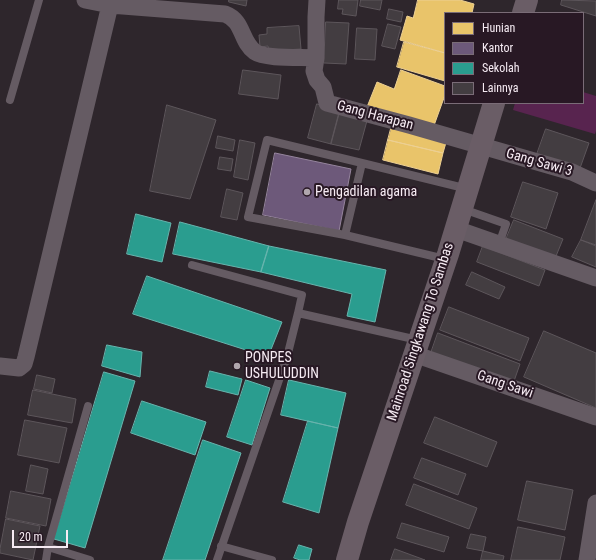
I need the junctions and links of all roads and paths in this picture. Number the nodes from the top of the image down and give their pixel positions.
1 (39, 0) edge
2 (85, 0) edge
3 (317, 0) edge
4 (527, 0) edge
5 (110, 5) junction
6 (523, 12) edge
7 (316, 58) junction
8 (10, 100) dead end
9 (494, 104) edge
10 (480, 146) junction
11 (362, 163) junction
12 (596, 183) edge
13 (462, 209) junction
14 (345, 235) junction
15 (446, 259) junction
16 (192, 265) dead end
17 (596, 278) edge
18 (298, 313) junction
19 (417, 347) junction
20 (0, 366) edge
21 (88, 406) dead end
22 (596, 417) edge
23 (595, 512) edge
24 (221, 546) junction
25 (48, 547) junction
26 (46, 560) edge
27 (90, 560) edge
28 (217, 560) edge
29 (272, 560) edge
30 (347, 560) edge
31 (587, 560) edge

1 - 8 lane
2 - 5 street
3 - 7 street, Gang Harapan
4 - 6 street
5 - 7 street
5 - 20 street
7 - 10 street, Gang Harapan
9 - 10 street, Mainroad Singkawang To Sambas
10 - 12 street, Gang Sawi 3
10 - 13 street, Mainroad Singkawang To Sambas
11 - 13 lane
11 - 14 lane
11 - 14 lane
13 - 15 street, Mainroad Singkawang To Sambas
13 - 17 street
14 - 15 lane
15 - 19 street, Mainroad Singkawang To Sambas
16 - 18 lane
18 - 19 lane
18 - 24 lane
19 - 22 street, Gang Sawi
19 - 30 street, Mainroad Singkawang To Sambas
21 - 25 lane
23 - 31 street
24 - 28 lane
24 - 29 lane
25 - 26 lane
25 - 27 lane

